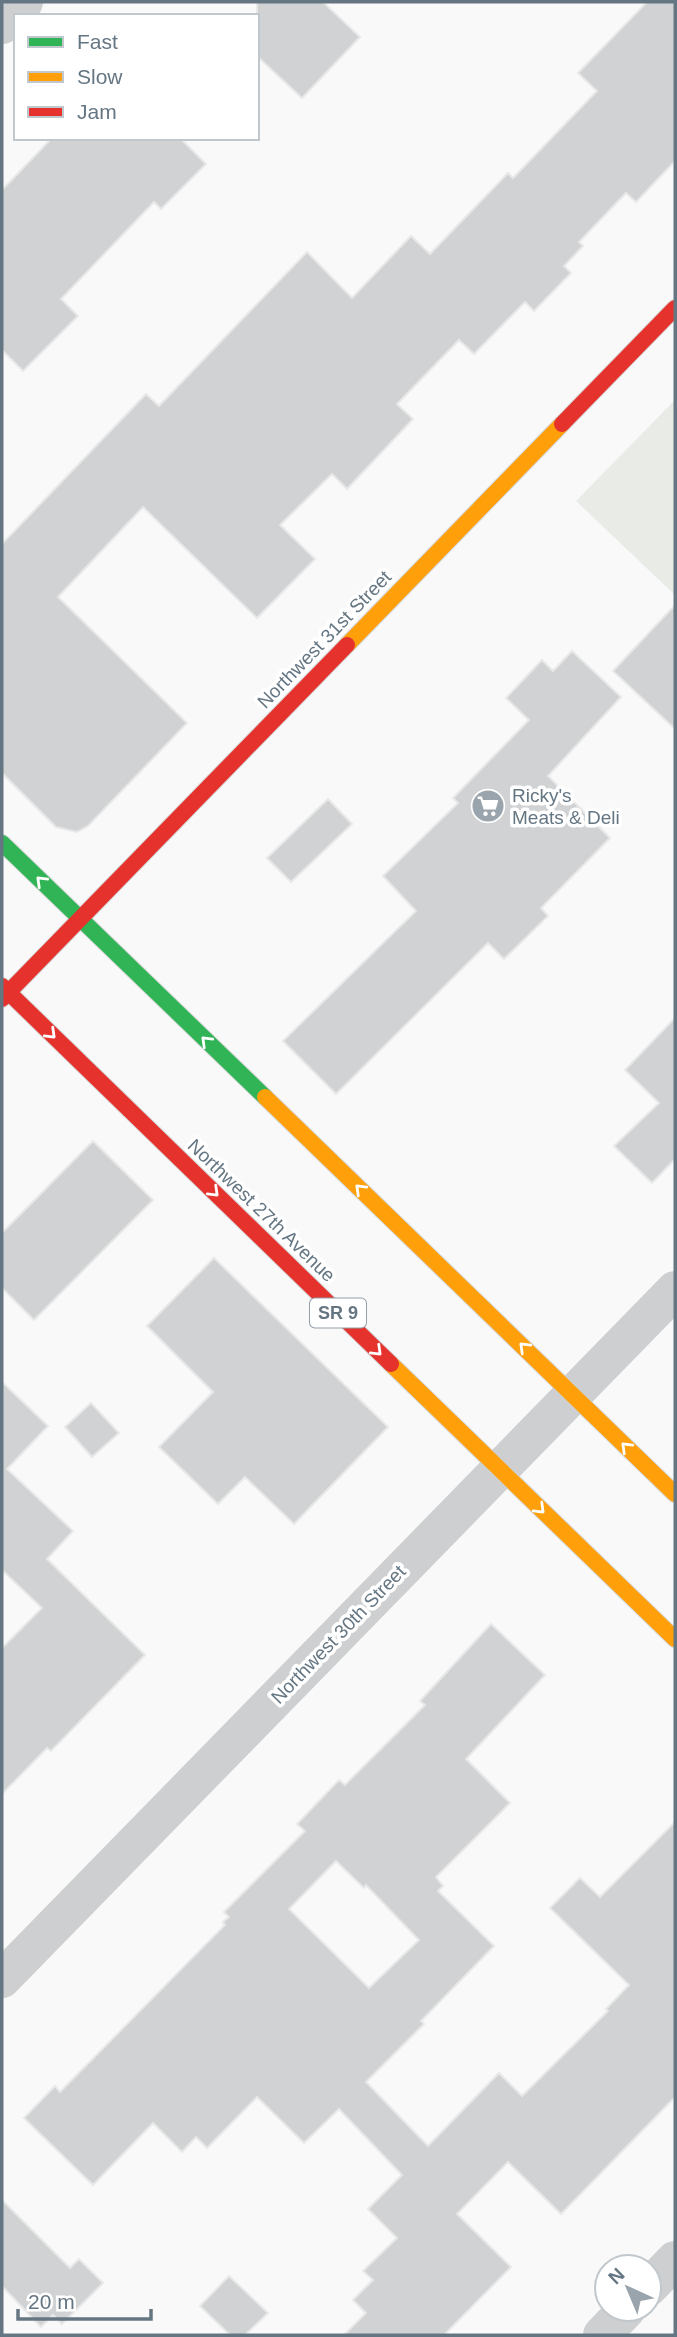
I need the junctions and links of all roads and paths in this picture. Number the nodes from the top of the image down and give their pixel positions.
1 (24, 2) edge
2 (2, 25) edge
3 (675, 308) edge
4 (2, 843) edge
5 (80, 919) junction
6 (4, 993) edge
7 (675, 1290) edge
8 (573, 1395) junction
9 (499, 1469) junction
10 (675, 1494) edge
11 (675, 1639) edge
12 (2, 1979) edge

1 - 2 street
3 - 5 main road, Northwest 31st Street
5 -> 4 main road
5 - 6 main road, Northwest 31st Street
8 -> 5 main road
6 -> 9 main road, Northwest 27th Avenue / SR 9
7 - 8 street, Northwest 30th Street
8 - 9 street, Northwest 30th Street
10 -> 8 main road
9 -> 11 main road, Northwest 27th Avenue / SR 9
9 - 12 street, Northwest 30th Street

